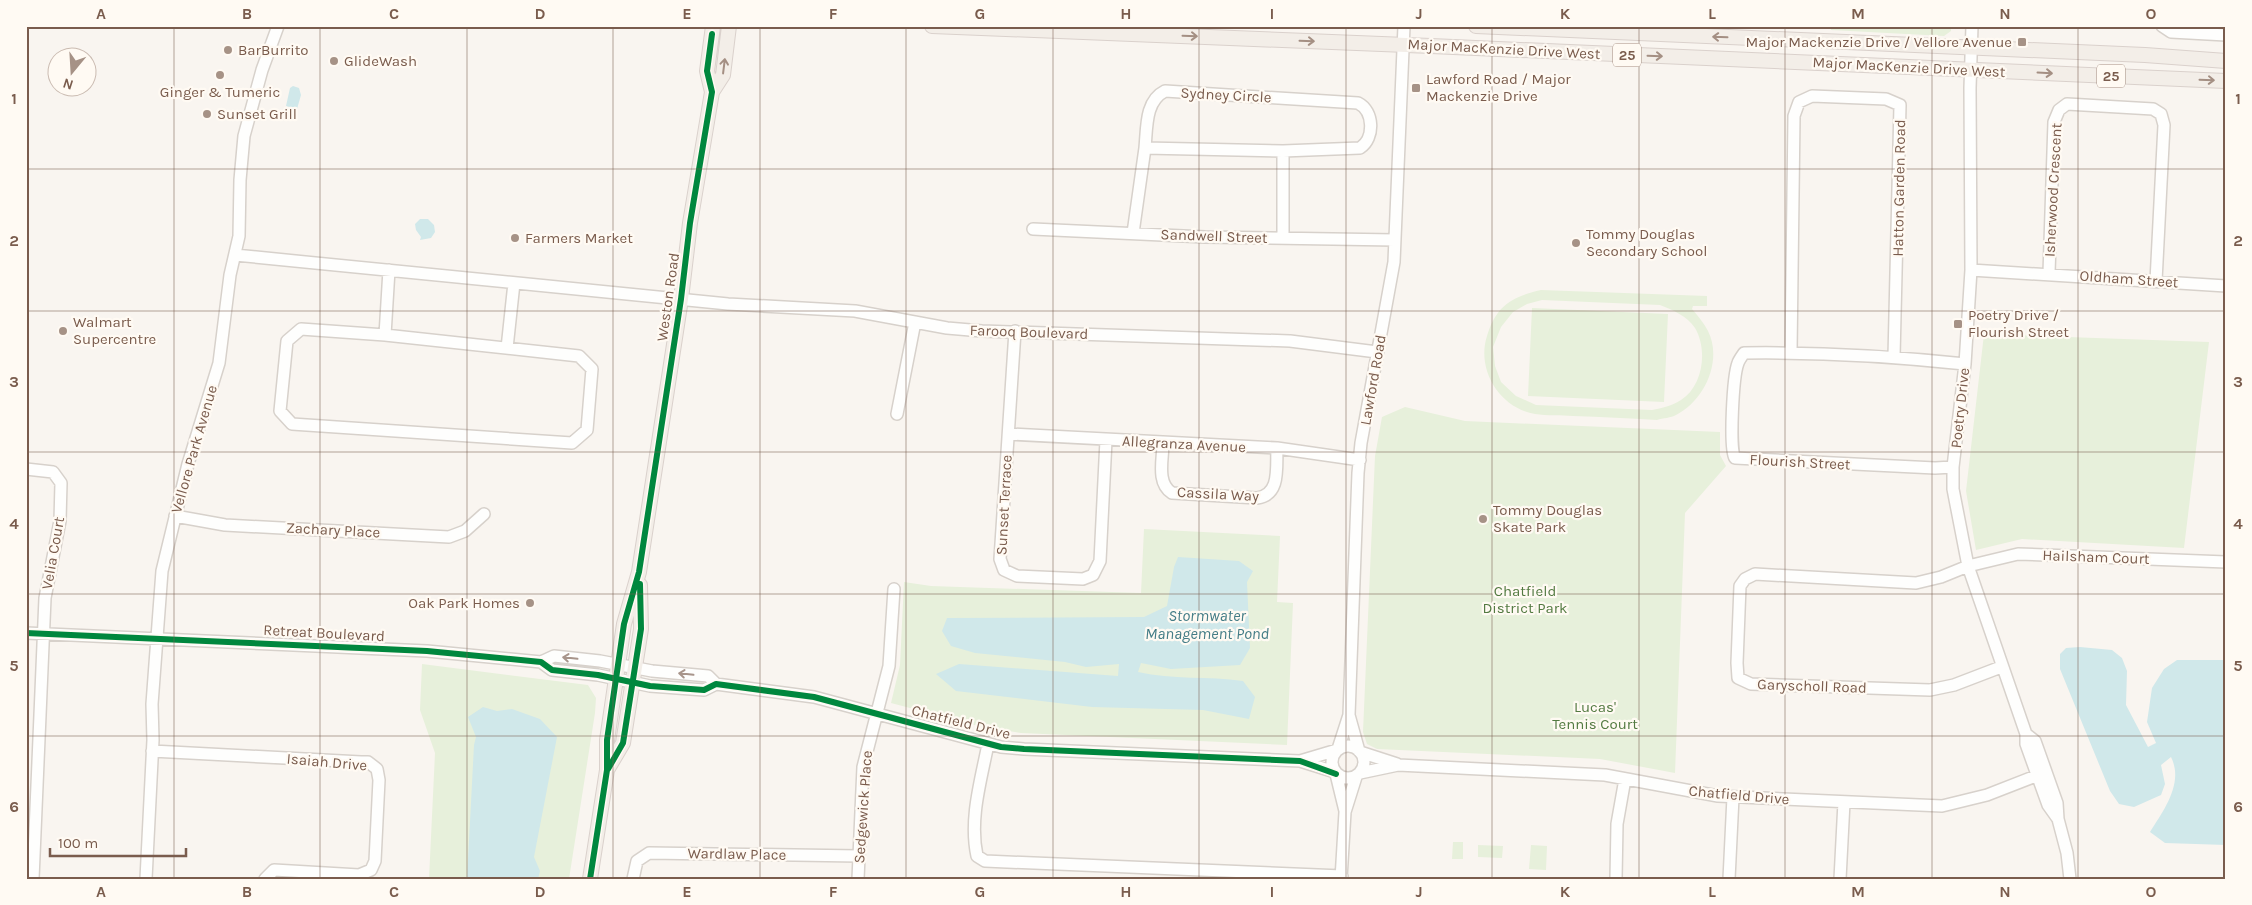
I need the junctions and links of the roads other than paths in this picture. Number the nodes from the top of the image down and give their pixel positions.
1 (278, 26) edge
2 (713, 26) edge
3 (729, 26) edge
4 (932, 26) edge
5 (1404, 26) edge
6 (1476, 26) edge
7 (1972, 26) edge
8 (2162, 26) edge
9 (2226, 35) edge
10 (1403, 45) junction
11 (1971, 48) junction
12 (2226, 61) edge
13 (1971, 70) junction
14 (2226, 81) edge
15 (712, 92) junction
16 (1145, 148) junction
17 (1284, 151) junction
18 (1033, 229) dead end
19 (1133, 233) junction
20 (1283, 238) junction
21 (1395, 240) junction
22 (235, 255) junction
23 (389, 270) junction
24 (1971, 270) junction
25 (2048, 273) junction
26 (2156, 281) junction
27 (514, 282) junction
28 (2226, 286) edge
29 (681, 299) junction
30 (915, 322) junction
31 (1015, 332) junction
32 (384, 335) junction
33 (507, 348) junction
34 (1377, 352) junction
35 (1791, 352) junction
36 (1894, 356) junction
37 (1965, 364) junction
38 (897, 414) dead end
39 (1009, 434) junction
40 (1106, 440) junction
41 (1163, 443) junction
42 (1277, 448) junction
43 (1360, 460) junction
44 (1953, 467) junction
45 (26, 469) edge
46 (484, 514) dead end
47 (175, 516) junction
48 (2226, 562) edge
49 (1968, 566) junction
50 (640, 572) junction
51 (894, 589) dead end
52 (26, 633) edge
53 (44, 634) junction
54 (157, 638) junction
55 (541, 662) junction
56 (618, 665) junction
57 (2001, 667) junction
58 (635, 668) junction
59 (616, 679) junction
60 (632, 682) junction
61 (716, 684) junction
62 (876, 713) junction
63 (1349, 715) junction
64 (988, 744) junction
65 (1337, 750) junction
66 (152, 751) junction
67 (1360, 751) junction
68 (1300, 761) junction
69 (1398, 765) junction
70 (607, 770) junction
71 (1335, 773) junction
72 (2042, 774) junction
73 (1358, 775) junction
74 (1625, 779) junction
75 (1733, 797) junction
76 (1844, 802) junction
77 (1345, 812) junction
78 (859, 856) junction
79 (1341, 878) edge
80 (33, 879) edge
81 (146, 879) edge
82 (264, 879) edge
83 (590, 879) edge
84 (633, 879) edge
85 (858, 879) edge
86 (1616, 879) edge
87 (1729, 879) edge
88 (1840, 879) edge
89 (2070, 879) edge

1 - 22 street, Vellore Park Avenue
2 - 15 main road, Weston Road
15 -> 3 main road, Weston Road
4 -> 10 main road, Major MacKenzie Drive West / 25
5 - 10 street, Lawford Road
11 -> 6 main road, Major MacKenzie Drive West / 25
7 - 11 street, Poetry Drive
8 - 9 street
10 -> 13 main road, Major MacKenzie Drive West / 25
10 - 21 street, Lawford Road
11 - 12 main road, Major MacKenzie Drive West / 25
11 - 13 street, Poetry Drive
13 -> 14 main road, Major MacKenzie Drive West / 25
13 - 24 street, Poetry Drive
15 - 29 main road, Weston Road
16 - 17 street, Sydney Circle
16 - 17 street, Sydney Circle
16 - 19 street
17 - 20 street
18 - 19 street, Sandwell Street
19 - 20 street, Sandwell Street
20 - 21 street, Sandwell Street
21 - 34 street, Lawford Road
22 - 23 street, Farooq Boulevard
22 - 47 street, Vellore Park Avenue
23 - 27 street, Farooq Boulevard
23 - 32 street
24 - 25 street, Oldham Street
24 - 37 street, Poetry Drive
25 - 26 street, Oldham Street
25 - 26 street, Isherwood Crescent
26 - 28 street, Oldham Street
27 - 29 street, Farooq Boulevard
27 - 33 street
29 - 30 street, Farooq Boulevard
29 - 50 main road, Weston Road
30 - 31 street, Farooq Boulevard
30 - 38 street
31 - 34 street, Farooq Boulevard
31 - 39 street, Sunset Terrace
32 - 33 street
32 - 33 street
34 - 43 street, Lawford Road
35 - 36 street, Flourish Street
35 - 36 street, Hatton Garden Road
35 - 44 street, Flourish Street
36 - 37 street, Flourish Street
37 - 44 street, Poetry Drive
39 - 40 street, Allegranza Avenue
39 - 40 street, Sunset Terrace
40 - 41 street, Allegranza Avenue
41 - 42 street, Allegranza Avenue
41 - 42 street, Cassila Way
42 - 43 street, Allegranza Avenue
43 - 63 street, Lawford Road
44 - 49 street, Poetry Drive
45 - 53 street, Velia Court
46 - 47 street, Zachary Place
47 - 54 street, Vellore Park Avenue
48 - 49 street, Hailsham Court
49 - 57 street, Poetry Drive
49 - 57 street, Garyscholl Road
50 - 56 main road, Weston Road
50 - 58 main road, Weston Road
51 - 62 street, Sedgewick Place
52 - 53 street, Retreat Boulevard
53 - 54 street, Retreat Boulevard
53 - 80 street, Velia Court
54 - 55 street, Retreat Boulevard
54 - 66 street, Vellore Park Avenue
56 -> 55 street, Retreat Boulevard
55 - 59 street, Retreat Boulevard
56 - 58 street, Retreat Boulevard
56 - 59 main road, Weston Road
57 - 72 street, Poetry Drive
58 - 60 main road, Weston Road
61 -> 58 street, Chatfield Drive
59 - 60 street, Chatfield Drive
59 - 70 main road, Weston Road
60 - 61 street, Chatfield Drive
60 - 70 main road, Weston Road
61 - 62 street, Chatfield Drive
62 - 64 street, Chatfield Drive
62 - 78 street, Sedgewick Place
63 - 65 street, Lawford Road
63 - 67 street, Lawford Road
64 - 68 street, Chatfield Drive
64 - 79 street
65 - 67 street
65 - 68 street, Chatfield Drive
65 - 71 street
66 - 81 street, Vellore Park Avenue
66 - 82 street, Isaiah Drive
67 - 69 street, Chatfield Drive
67 - 73 street
68 - 71 street, Chatfield Drive
69 - 73 street, Chatfield Drive
69 - 74 street, Chatfield Drive
70 - 83 main road, Weston Road
71 - 73 street
71 - 77 street
72 - 76 street, Chatfield Drive
72 - 89 street, Poetry Drive
73 - 77 street
74 - 75 street, Chatfield Drive
74 - 86 street
75 - 76 street, Chatfield Drive
75 - 87 street
76 - 88 street
77 - 79 street
78 - 84 street, Wardlaw Place
78 - 85 street, Sedgewick Place

